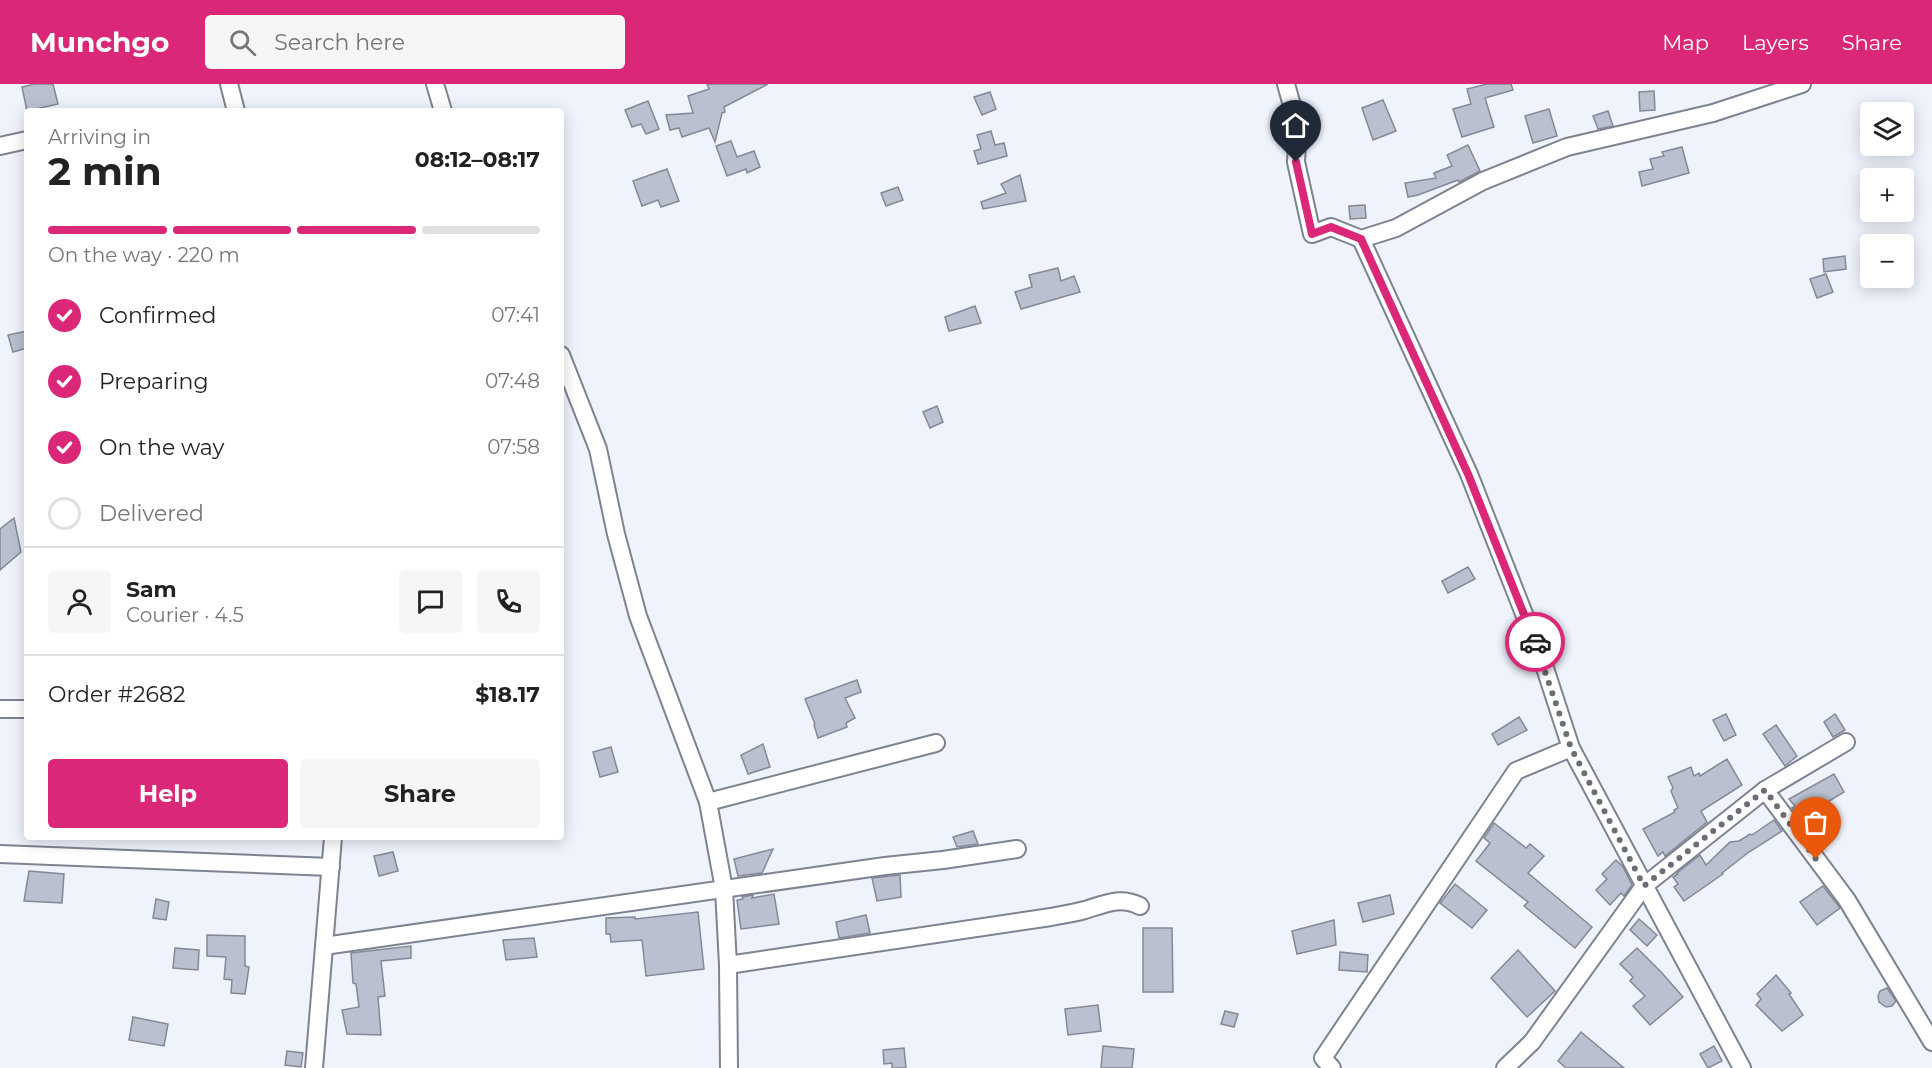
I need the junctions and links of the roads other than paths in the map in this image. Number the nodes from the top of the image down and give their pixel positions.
1 (229, 84) edge
2 (435, 84) edge
3 (1286, 84) edge
4 (1802, 84) edge
5 (235, 108) edge
6 (442, 108) edge
7 (24, 141) edge
8 (0, 146) edge
9 (1361, 239) junction
10 (564, 363) edge
11 (0, 709) edge
12 (24, 709) edge
13 (1846, 742) dead end
14 (936, 743) dead end
15 (1571, 748) junction
16 (1765, 790) junction
17 (708, 802) junction
18 (333, 840) edge
19 (1017, 849) dead end
20 (0, 854) edge
21 (331, 867) junction
22 (1644, 886) junction
23 (724, 889) junction
24 (1140, 906) dead end
25 (324, 946) junction
26 (728, 965) junction
27 (1932, 1042) edge
28 (314, 1068) edge
29 (729, 1068) edge
30 (1332, 1068) edge
31 (1504, 1068) edge
32 (1742, 1068) edge

1 - 5 street
2 - 6 street
3 - 9 street
4 - 9 street
7 - 8 street
9 - 15 street
10 - 17 street
11 - 12 street
13 - 16 street
14 - 17 street
15 - 22 street
15 - 30 street
16 - 22 street
16 - 27 street
17 - 23 street
18 - 21 street
19 - 23 street
20 - 21 street
21 - 25 street
22 - 31 street
22 - 32 street
23 - 25 street
23 - 26 street
24 - 26 street
25 - 28 street
26 - 29 street

